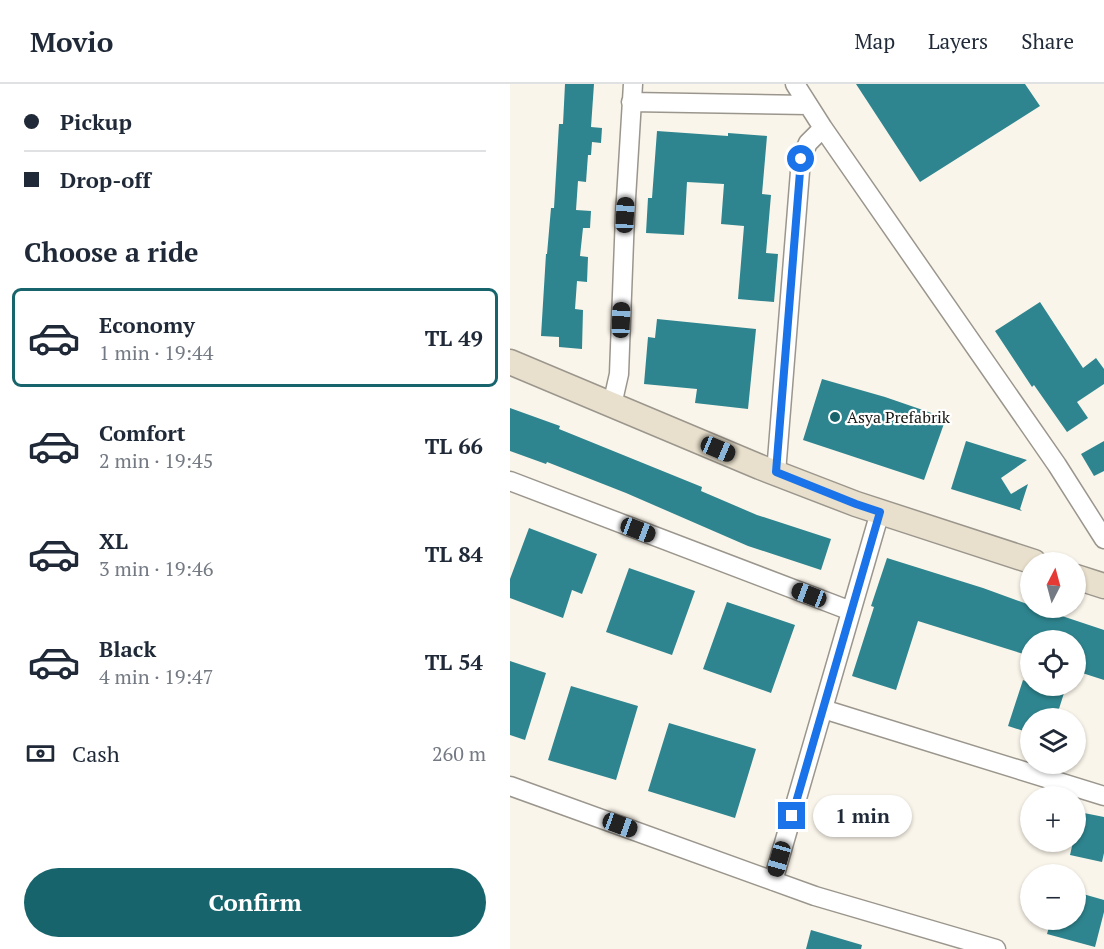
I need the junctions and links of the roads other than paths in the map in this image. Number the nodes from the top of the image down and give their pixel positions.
1 (795, 84) edge
2 (632, 93) edge
3 (808, 105) junction
4 (823, 128) junction
5 (510, 362) edge
6 (612, 405) junction
7 (776, 472) junction
8 (510, 481) edge
9 (880, 512) junction
10 (1104, 539) edge
11 (1020, 557) edge
12 (1086, 580) edge
13 (1104, 586) edge
14 (851, 611) junction
15 (823, 709) junction
16 (510, 786) edge
17 (1104, 796) edge
18 (773, 881) junction
19 (996, 949) edge

1 - 3 street
2 - 3 street
2 - 6 street
3 - 4 street
4 - 7 street
4 - 10 street
5 - 6 street
6 - 7 street
7 - 9 street
8 - 14 street
9 - 11 street
9 - 14 street
12 - 13 street
14 - 15 street
15 - 17 street
15 - 18 street
16 - 18 street
18 - 19 street

